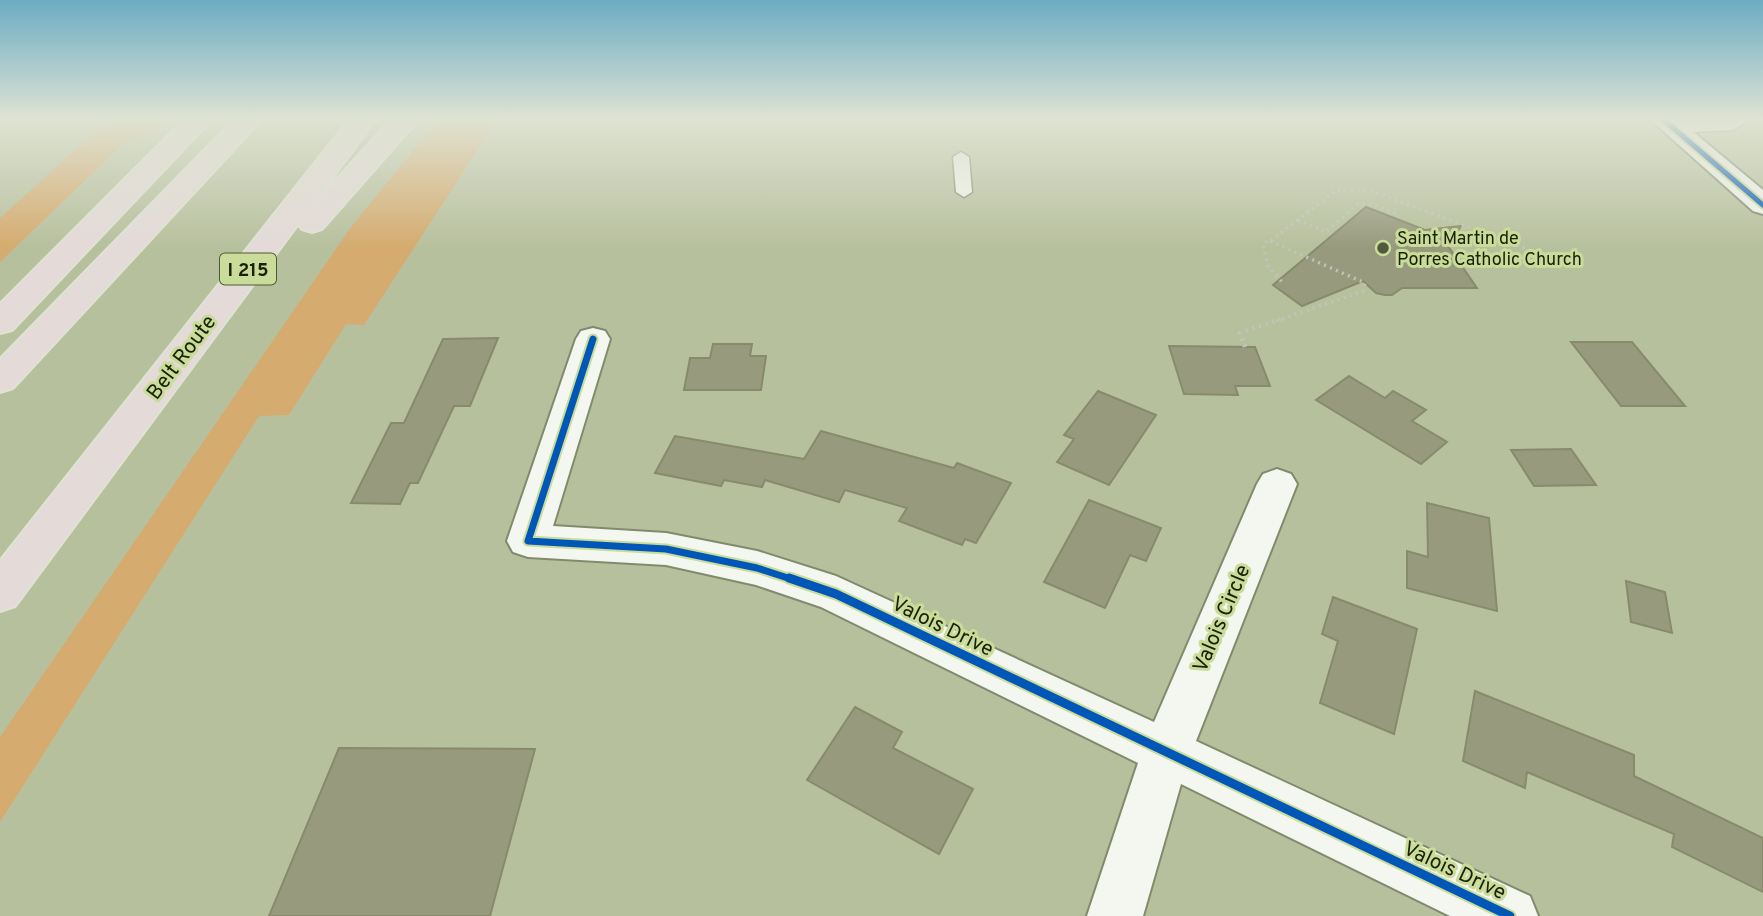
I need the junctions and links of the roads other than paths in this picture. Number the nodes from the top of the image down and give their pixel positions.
1 (156, 163) edge
2 (207, 163) edge
3 (329, 163) edge
4 (366, 163) edge
5 (961, 163) edge
6 (1714, 163) edge
7 (964, 192) dead end
8 (1763, 205) edge
9 (0, 323) edge
10 (593, 339) dead end
11 (0, 380) edge
12 (134, 419) junction
13 (1277, 484) dead end
14 (0, 593) edge
15 (1165, 752) junction
16 (1115, 916) edge
17 (1510, 916) edge

1 - 9 highway
2 - 11 highway
3 - 12 highway, Belt Route / I 215
4 - 12 highway
5 - 7 lane
6 - 8 street
10 - 15 street, Valois Drive
12 - 14 highway, Belt Route / I 215
13 - 15 street, Valois Circle
15 - 16 street, Valois Circle
15 - 17 street, Valois Drive

